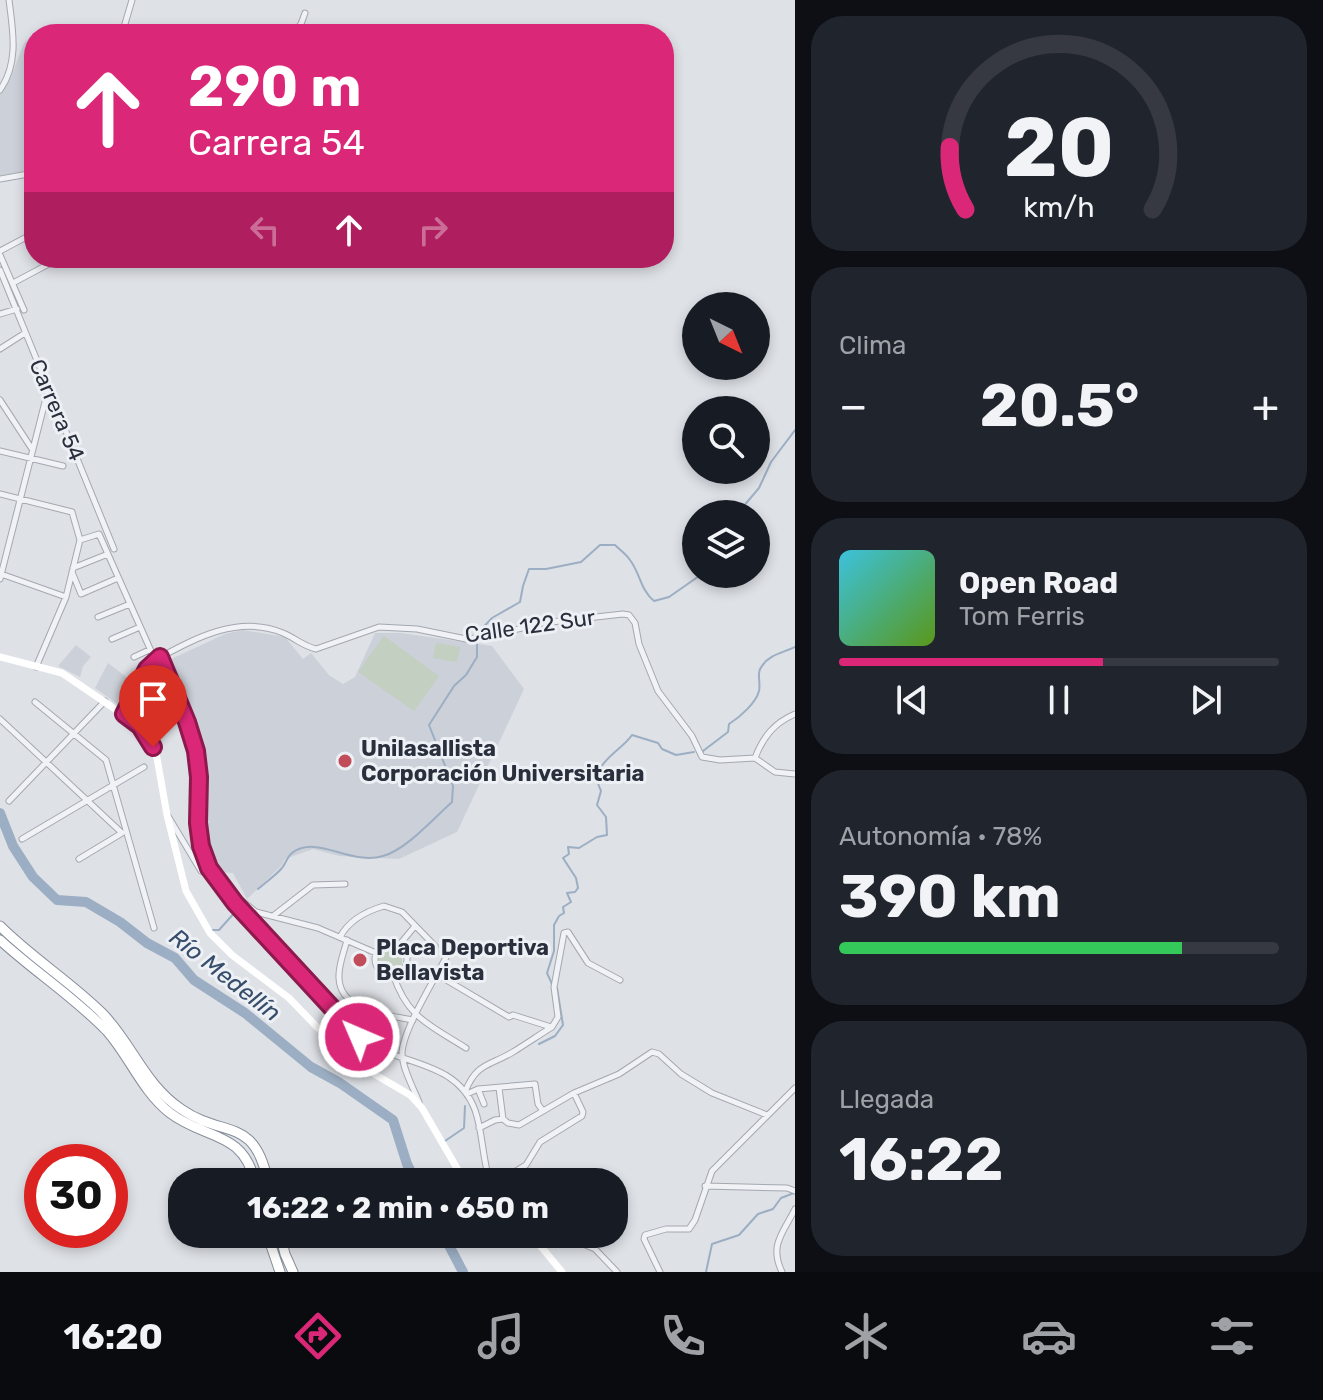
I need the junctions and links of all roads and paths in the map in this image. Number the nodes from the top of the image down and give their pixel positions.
1 (9, 0) edge
2 (132, 0) edge
3 (305, 13) dead end
4 (125, 24) edge
5 (301, 24) edge
6 (0, 90) edge
7 (24, 175) edge
8 (0, 179) edge
9 (24, 239) edge
10 (0, 253) edge
11 (41, 268) edge
12 (0, 270) edge
13 (13, 283) junction
14 (20, 309) junction
15 (0, 314) edge
16 (25, 333) junction
17 (0, 349) edge
18 (49, 389) junction
19 (0, 400) edge
20 (33, 450) junction
21 (0, 451) edge
22 (31, 458) junction
23 (63, 466) dead end
24 (0, 494) edge
25 (21, 499) junction
26 (80, 540) junction
27 (104, 545) junction
28 (108, 554) junction
29 (73, 570) junction
30 (0, 575) edge
31 (118, 578) junction
32 (66, 597) junction
33 (130, 604) junction
34 (98, 617) dead end
35 (140, 627) junction
36 (112, 639) dead end
37 (149, 650) junction
38 (0, 657) edge
39 (134, 657) dead end
40 (158, 659) junction
41 (36, 667) junction
42 (105, 701) junction
43 (35, 702) dead end
44 (124, 714) junction
45 (795, 714) edge
46 (0, 719) edge
47 (75, 734) junction
48 (755, 758) junction
49 (48, 764) junction
50 (144, 767) dead end
51 (795, 774) edge
52 (113, 783) junction
53 (87, 800) junction
54 (9, 801) dead end
55 (167, 815) junction
56 (124, 832) junction
57 (22, 839) dead end
58 (79, 859) dead end
59 (217, 879) junction
60 (345, 884) dead end
61 (225, 888) junction
62 (273, 916) junction
63 (415, 926) junction
64 (154, 928) dead end
65 (2, 933) edge
66 (340, 937) junction
67 (347, 940) junction
68 (400, 944) junction
69 (435, 946) dead end
70 (452, 946) dead end
71 (376, 953) junction
72 (393, 974) junction
73 (438, 975) junction
74 (620, 980) dead end
75 (414, 1018) junction
76 (552, 1027) junction
77 (466, 1048) dead end
78 (403, 1058) junction
79 (499, 1088) junction
80 (795, 1088) edge
81 (478, 1089) junction
82 (466, 1093) junction
83 (574, 1093) junction
84 (484, 1104) dead end
85 (422, 1108) junction
86 (543, 1111) junction
87 (767, 1115) junction
88 (503, 1119) junction
89 (479, 1128) junction
90 (251, 1168) edge
91 (265, 1168) edge
92 (457, 1168) edge
93 (487, 1168) edge
94 (521, 1168) edge
95 (705, 1186) junction
96 (795, 1191) edge
97 (795, 1209) edge
98 (272, 1248) edge
99 (284, 1248) edge
100 (543, 1248) edge
101 (593, 1248) edge
102 (280, 1272) edge
103 (293, 1272) edge
104 (562, 1272) edge
105 (617, 1272) edge
106 (660, 1272) edge
107 (782, 1272) edge

1 - 6 street
2 - 4 street
3 - 5 street
7 - 8 street
9 - 10 street
10 - 13 street, Carrera 54
11 - 13 street
12 - 14 street, Carrera 54
13 - 14 street, Carrera 54
14 - 15 street
14 - 16 street, Carrera 54
16 - 17 street
16 - 18 street, Carrera 54
18 - 20 street
18 - 27 street, Carrera 54
19 - 20 street
20 - 22 street
21 - 22 street
22 - 23 street
22 - 25 street
24 - 25 street
25 - 26 street
25 - 30 street
26 - 27 street
26 - 29 street
27 - 28 street
28 - 29 street
28 - 31 street
29 - 31 street
29 - 32 street
30 - 32 street
31 - 33 street
32 - 41 street
33 - 34 street
33 - 35 street
35 - 36 street
35 - 37 street
37 - 39 street
37 - 40 street
38 - 41 main road
40 - 44 street
40 - 48 street, Calle 122 Sur
40 - 59 street
41 - 42 main road
42 - 44 main road
42 - 47 street
43 - 47 street
44 - 55 main road
45 - 48 street
46 - 49 street
47 - 49 street
47 - 52 street
48 - 51 street, Calle 122 Sur
49 - 53 street
49 - 54 street
50 - 52 street
52 - 53 street
52 - 56 street
53 - 56 street
53 - 57 street
55 - 59 street
55 - 85 main road
56 - 58 street
56 - 64 street
59 - 61 street
60 - 62 street
61 - 62 street
61 - 78 street
62 - 66 street
63 - 66 street
63 - 68 street
63 - 69 street
65 - 90 highway
65 - 91 highway
66 - 67 street
67 - 71 street
67 - 75 street
68 - 71 street
68 - 72 street
70 - 73 street
71 - 72 street
72 - 75 street
73 - 75 street
73 - 76 street
74 - 76 street
75 - 77 street
75 - 78 street
76 - 82 street
78 - 82 street
78 - 85 street
79 - 81 street
79 - 86 street
79 - 88 street
80 - 87 street
81 - 82 street
81 - 84 street
82 - 89 street
83 - 86 street
83 - 87 street
83 - 94 street
85 - 92 main road
86 - 88 street
87 - 95 street
88 - 89 street
89 - 93 street
95 - 96 street
95 - 106 street
97 - 107 street
98 - 102 highway
99 - 103 highway
100 - 104 main road
101 - 105 street

